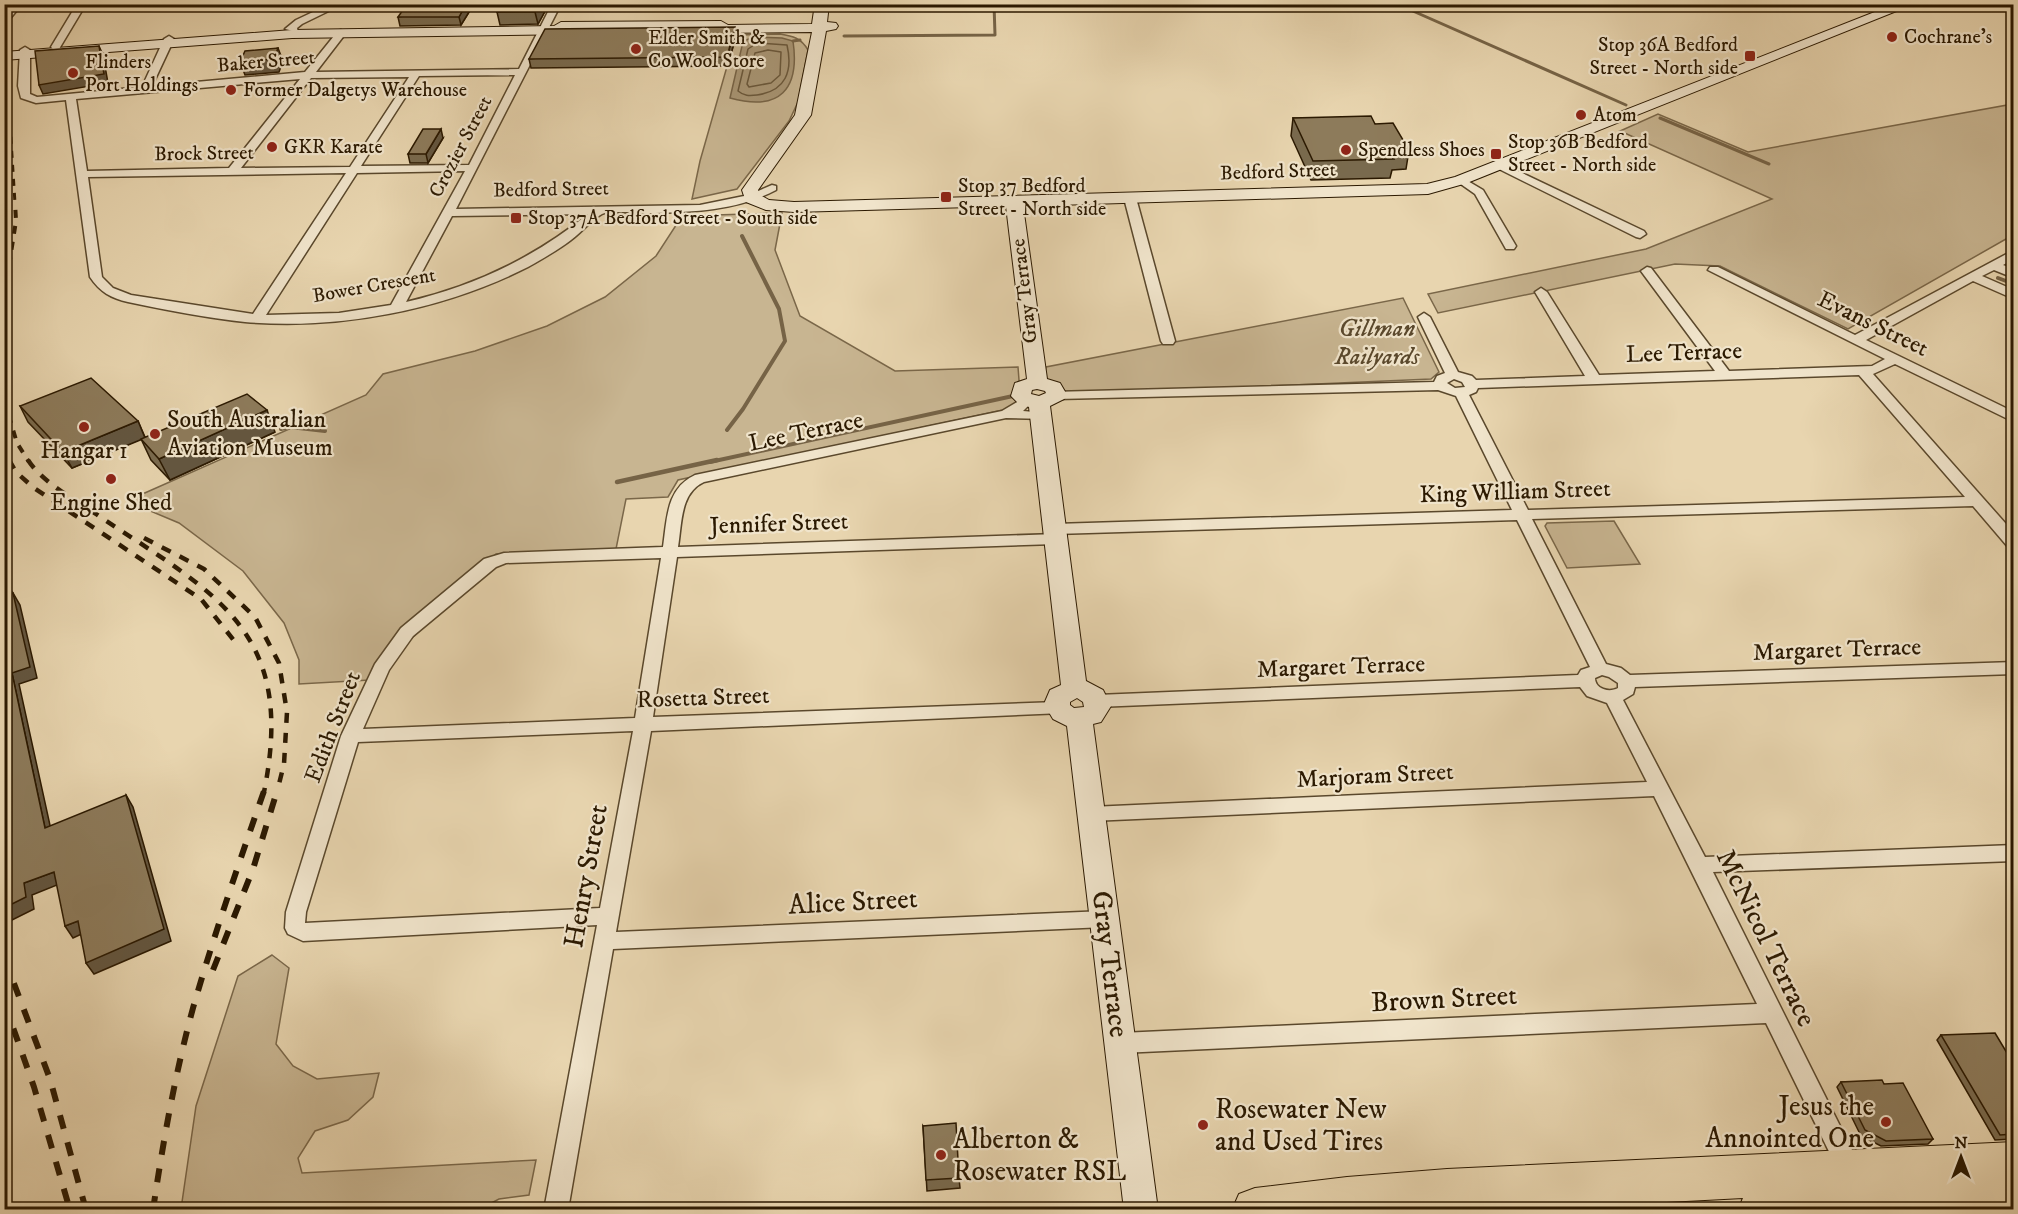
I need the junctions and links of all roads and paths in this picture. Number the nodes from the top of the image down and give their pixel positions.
1 (18, 4) edge
2 (82, 4) edge
3 (339, 4) edge
4 (556, 4) edge
5 (834, 4) edge
6 (1908, 4) edge
7 (1999, 4) edge
8 (2013, 9) edge
9 (823, 19) edge
10 (4, 23) edge
11 (781, 26) junction
12 (544, 29) junction
13 (294, 32) junction
14 (341, 33) junction
15 (168, 41) junction
16 (818, 46) junction
17 (56, 47) junction
18 (24, 52) junction
19 (4, 54) edge
20 (522, 72) junction
21 (416, 74) junction
22 (308, 75) junction
23 (145, 91) junction
24 (71, 98) junction
25 (1499, 165) junction
26 (472, 168) junction
27 (354, 170) junction
28 (233, 171) junction
29 (80, 174) junction
30 (1461, 180) junction
31 (772, 189) junction
32 (751, 196) junction
33 (1130, 198) junction
34 (1014, 200) junction
35 (832, 204) junction
36 (600, 210) junction
37 (448, 213) junction
38 (1640, 234) dead end
39 (1510, 246) dead end
40 (2013, 254) edge
41 (1992, 265) junction
42 (1714, 270) dead end
43 (1647, 271) dead end
44 (2013, 274) edge
45 (1971, 276) junction
46 (1541, 292) dead end
47 (2013, 295) edge
48 (397, 306) junction
49 (1424, 317) dead end
50 (257, 318) junction
51 (1855, 340) junction
52 (1168, 341) dead end
53 (1895, 359) junction
54 (1862, 370) junction
55 (1453, 375) junction
56 (1725, 375) junction
57 (1594, 379) junction
58 (1442, 386) junction
59 (1467, 388) junction
60 (1040, 399) junction
61 (1006, 414) junction
62 (2013, 417) edge
63 (1977, 501) junction
64 (1523, 516) junction
65 (2008, 529) edge
66 (1055, 534) junction
67 (2013, 543) edge
68 (669, 552) junction
69 (504, 558) joint
70 (2013, 668) edge
71 (1600, 669) junction
72 (1586, 681) junction
73 (1626, 681) junction
74 (1612, 697) junction
75 (1078, 709) junction
76 (643, 724) junction
77 (351, 736) junction
78 (1660, 789) junction
79 (1091, 814) junction
80 (2013, 853) edge
81 (1699, 865) junction
82 (608, 916) junction
83 (1105, 919) junction
84 (603, 941) junction
85 (1771, 1013) junction
86 (1120, 1043) junction
87 (1859, 1188) junction
88 (2011, 1192) edge
89 (1773, 1201) edge
90 (556, 1209) edge
91 (1140, 1209) edge
92 (1255, 1209) edge

1 - 10 street
2 - 17 street
3 - 13 street
4 - 12 street, Crozier Street
5 - 9 street
6 - 25 street, Bedford Street
7 - 8 street
9 - 11 street
9 - 16 street
9 - 31 street
11 - 12 street
11 - 16 street
12 - 13 street
12 - 14 street
12 - 20 street, Crozier Street
13 - 14 street
13 - 15 street
14 - 22 street
15 - 17 street
15 - 18 street
15 - 23 street
16 - 32 street
17 - 18 street
18 - 19 street
18 - 24 street, Baker Street
20 - 21 street, Baker Street
20 - 26 street, Crozier Street
21 - 22 street, Baker Street
21 - 27 street
22 - 23 street, Baker Street
22 - 28 street
23 - 24 street, Baker Street
24 - 29 street
25 - 30 street, Bedford Street
25 - 38 street
26 - 27 street, Brock Street
26 - 37 street, Crozier Street
27 - 28 street, Brock Street
27 - 50 street
28 - 29 street, Brock Street
29 - 50 street, Bower Crescent
30 - 33 street, Bedford Street
30 - 39 street
31 - 32 street, Bedford Street
31 - 35 street
32 - 35 street
32 - 36 street, Bedford Street
33 - 34 street, Bedford Street
33 - 52 street
34 - 35 street, Bedford Street
34 - 60 street, Gray Terrace
36 - 37 street, Bedford Street
36 - 48 street, Bower Crescent
37 - 48 street, Crozier Street
40 - 41 street
41 - 44 street
41 - 45 street
42 - 51 street, Evans Street
43 - 56 street
45 - 47 street
45 - 51 street
46 - 57 street
48 - 50 street, Bower Crescent
49 - 55 street
51 - 53 street, Evans Street
53 - 54 street, Lee Terrace
53 - 62 street, Evans Street
54 - 56 street, Lee Terrace
54 - 63 street
55 - 58 street
55 - 59 street
56 - 57 street, Lee Terrace
57 - 59 street, Lee Terrace
58 - 59 street
58 - 60 street, Lee Terrace
59 - 64 street
60 - 61 street, Lee Terrace
60 - 61 street, Lee Terrace
60 - 66 street, Gray Terrace
61 - 68 street, Lee Terrace
63 - 64 street, King William Street
63 - 65 street
64 - 66 street, King William Street
64 - 71 street
65 - 67 street
66 - 68 street, Jennifer Street
66 - 75 street, Gray Terrace
68 - 69 street, Jennifer Street
68 - 76 street, Henry Street
69 - 77 street, Edith Street
70 - 73 street, Margaret Terrace
71 - 72 street
71 - 73 street
72 - 74 street
72 - 75 street, Margaret Terrace
73 - 74 street
74 - 78 street, McNicol Terrace
75 - 76 street, Rosetta Street
75 - 79 street, Gray Terrace
76 - 77 street, Rosetta Street
76 - 82 street, Henry Street
77 - 82 street, Edith Street
78 - 79 street, Marjoram Street
78 - 81 street, McNicol Terrace
79 - 83 street, Gray Terrace
80 - 81 street
81 - 85 street, McNicol Terrace
82 - 84 street, Henry Street
83 - 84 street, Alice Street
83 - 86 street, Gray Terrace
84 - 90 street, Henry Street
85 - 86 street, Brown Street
85 - 87 street, McNicol Terrace
86 - 91 street, Gray Terrace
87 - 88 highway
87 - 89 highway
89 - 92 highway

